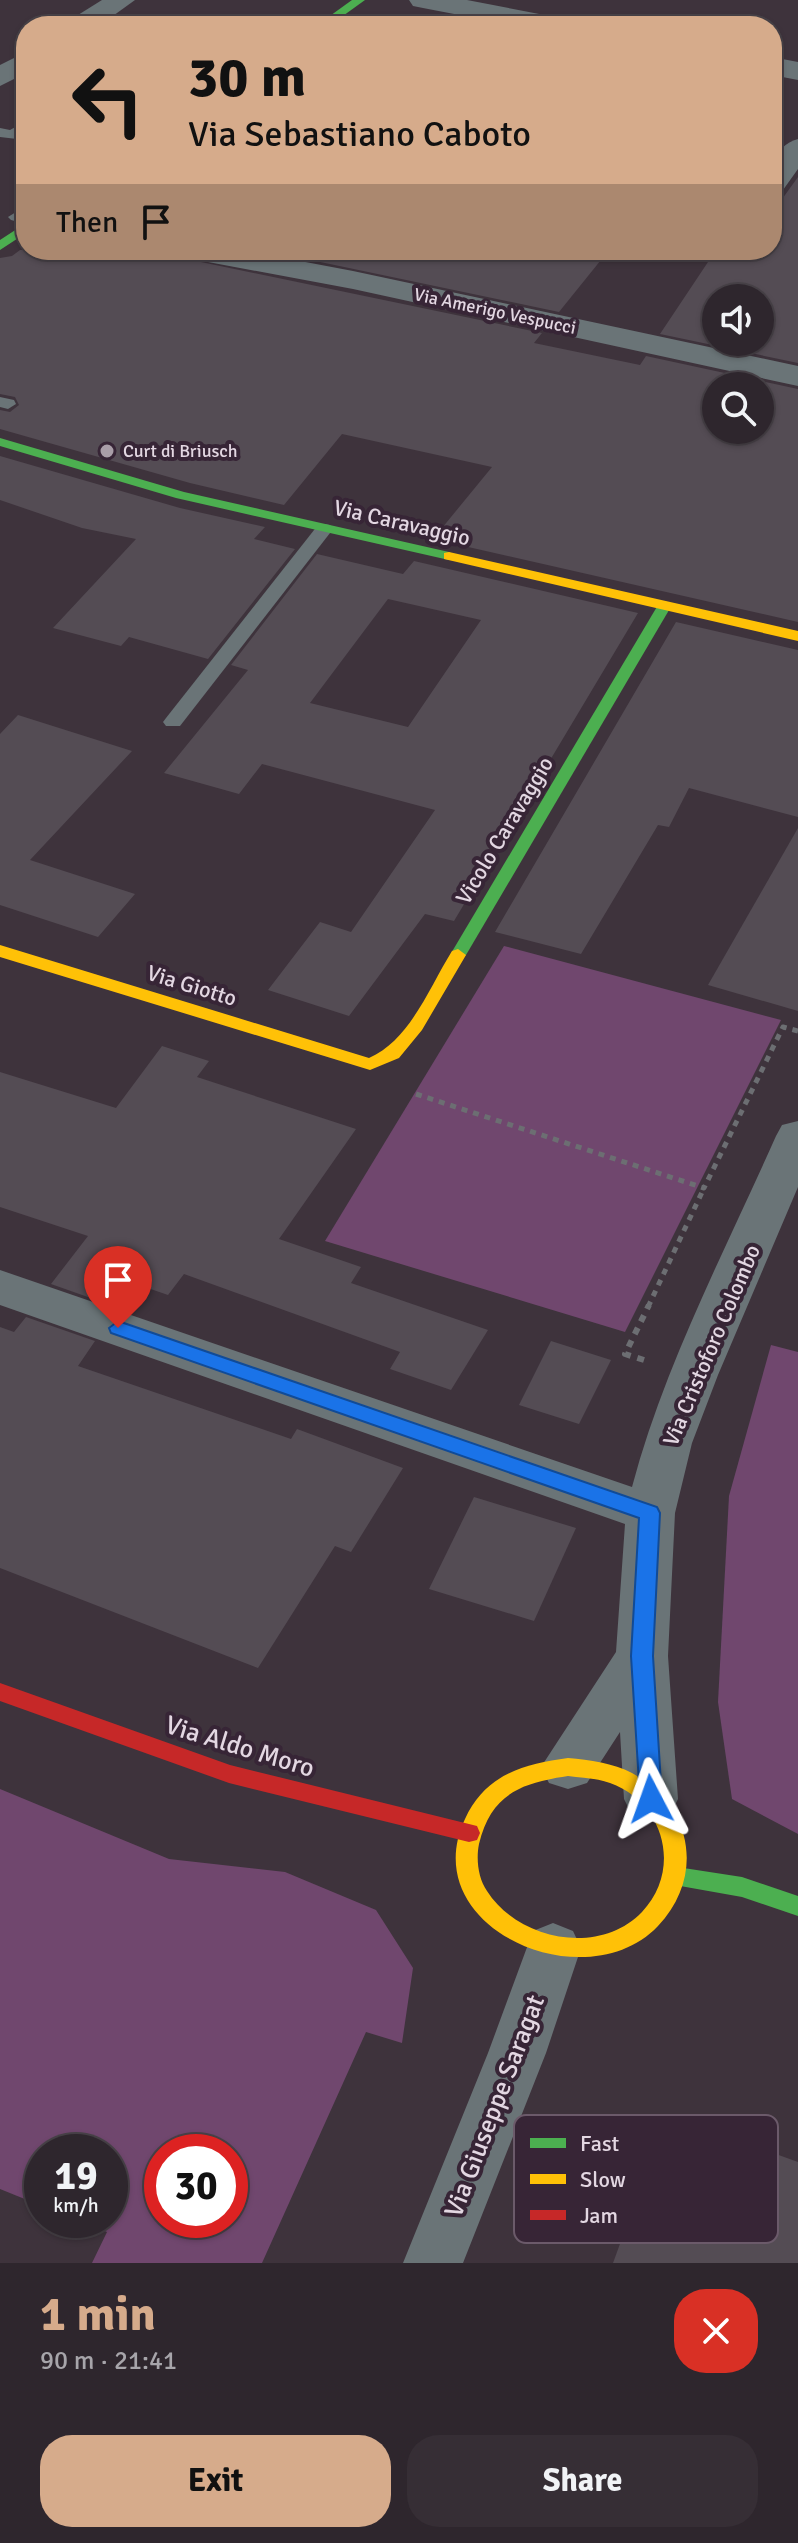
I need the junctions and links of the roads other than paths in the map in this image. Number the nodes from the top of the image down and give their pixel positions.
1 (121, 0) edge
2 (359, 0) edge
3 (423, 0) edge
4 (96, 16) edge
5 (336, 16) edge
6 (507, 16) edge
7 (798, 148) edge
8 (782, 170) edge
9 (16, 229) edge
10 (0, 246) edge
11 (246, 260) edge
12 (798, 376) edge
13 (0, 442) edge
14 (324, 529) junction
15 (665, 605) junction
16 (798, 636) edge
17 (173, 722) dead end
18 (0, 951) edge
19 (370, 1064) joint
20 (798, 1136) edge
21 (784, 1207) edge
22 (0, 1287) edge
23 (650, 1513) junction
24 (642, 1656) junction
25 (0, 1692) edge
26 (568, 1767) junction
27 (651, 1799) junction
28 (469, 1833) junction
29 (677, 1877) junction
30 (798, 1906) edge
31 (553, 1948) junction
32 (433, 2263) edge

1 - 4 street
2 - 5 street
3 - 6 street
7 - 8 street
9 - 10 street
11 - 12 street, Via Amerigo Vespucci
13 - 14 street, Via Caravaggio
14 - 15 street, Via Caravaggio
14 - 17 lane
15 - 16 street, Via Caravaggio
15 - 19 street, Vicolo Caravaggio
18 - 19 street, Via Giotto
20 - 21 street, Via Cristoforo Colombo
21 - 23 street, Via Cristoforo Colombo
22 - 23 street
23 - 24 street, Via Cristoforo Colombo
24 - 26 street
24 - 27 street, Via Cristoforo Colombo
25 - 28 street, Via Aldo Moro
26 - 27 street
26 - 28 street
27 - 29 street
28 - 31 street
29 - 30 street
29 - 31 street
31 - 32 street, Via Giuseppe Saragat

